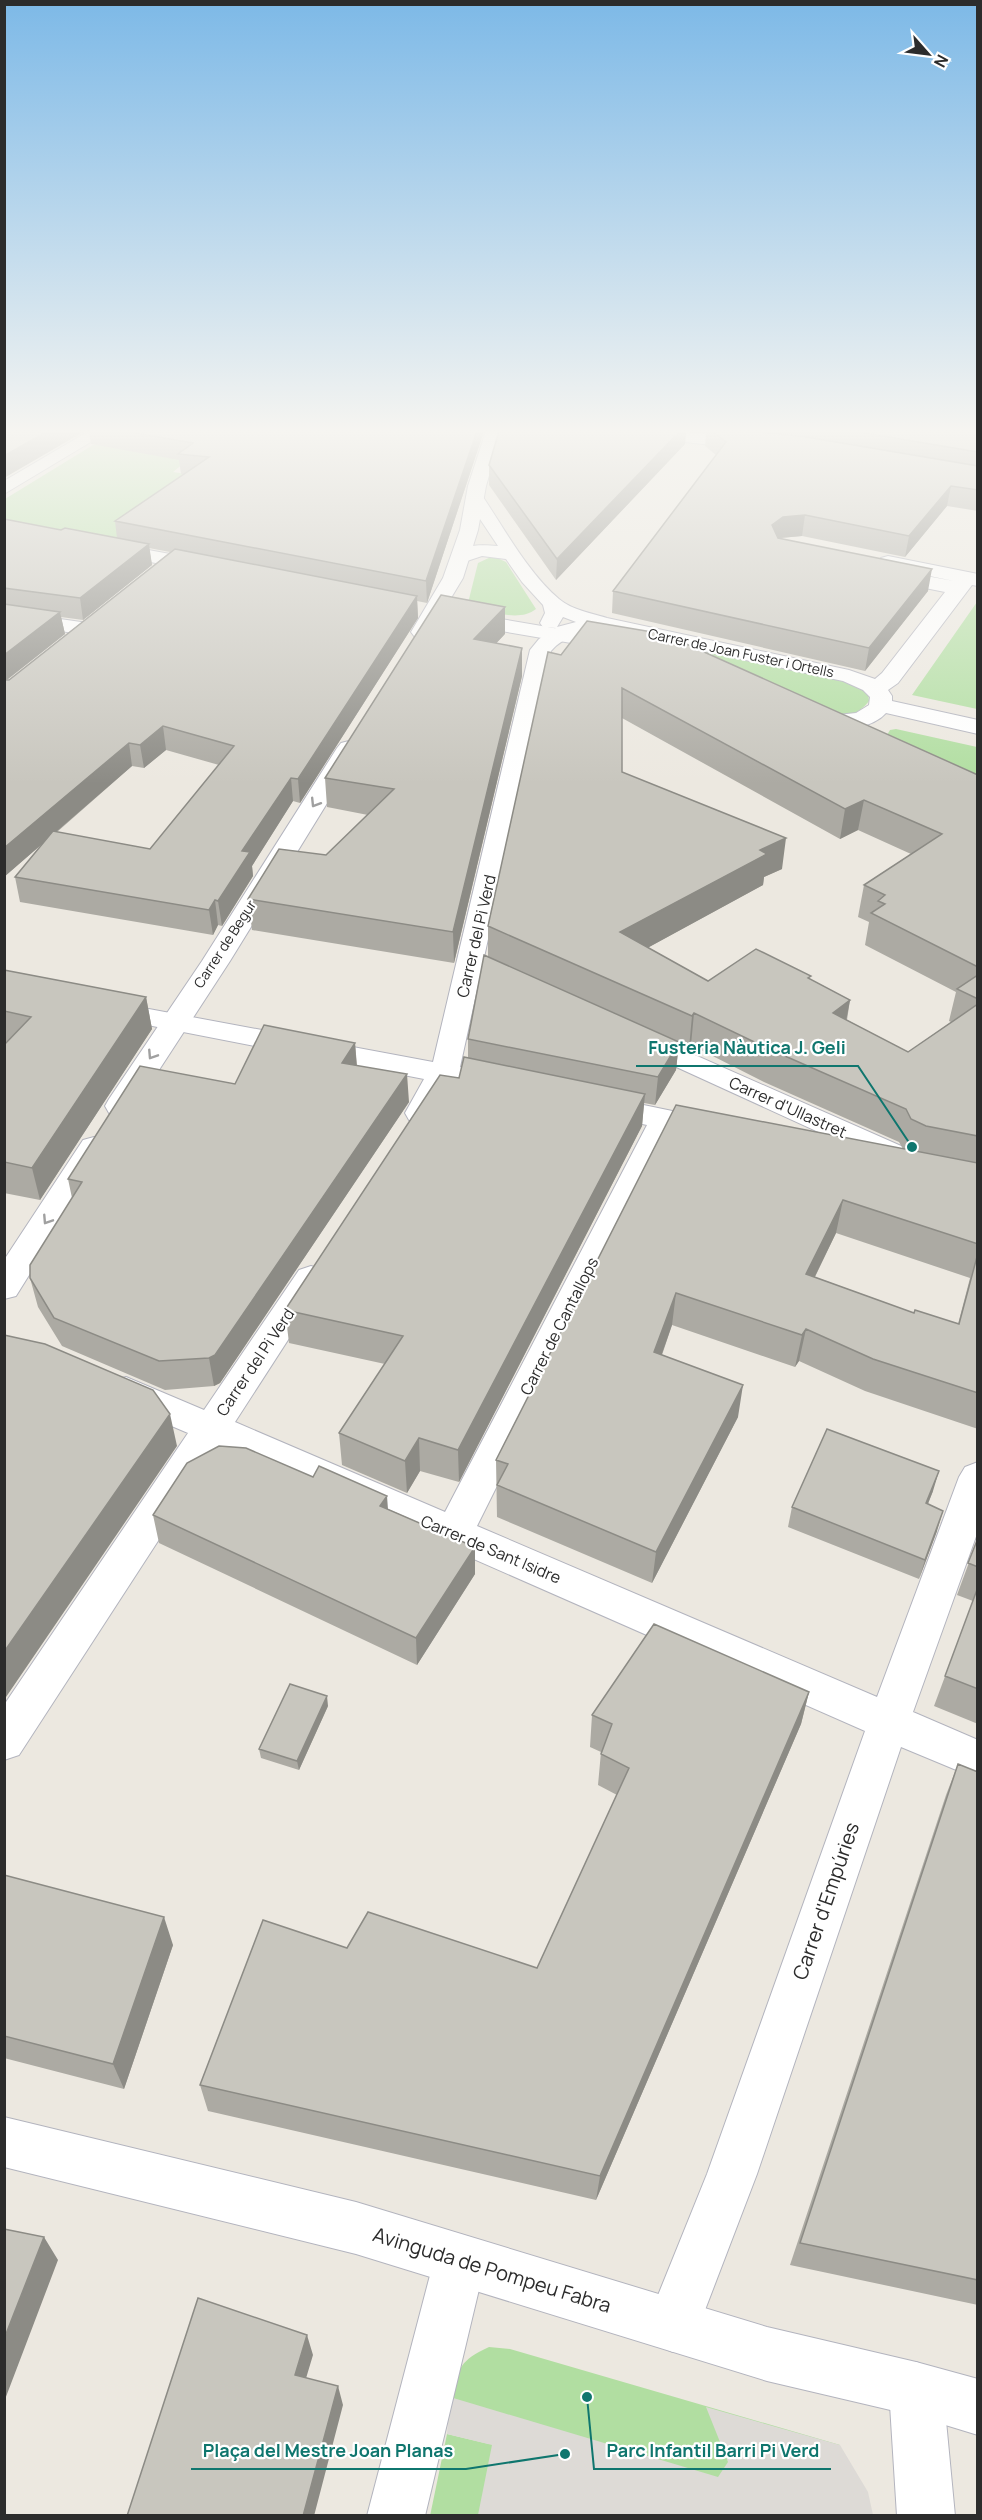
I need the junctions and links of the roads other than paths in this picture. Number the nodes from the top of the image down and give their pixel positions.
1 (111, 549) edge
2 (463, 549) edge
3 (509, 549) edge
4 (513, 554) junction
5 (461, 557) junction
6 (173, 561) junction
7 (866, 564) edge
8 (232, 572) edge
9 (156, 574) edge
10 (967, 583) edge
11 (451, 585) junction
12 (553, 604) junction
13 (425, 609) junction
14 (105, 615) edge
15 (4, 617) edge
16 (472, 620) junction
17 (603, 623) junction
18 (88, 629) junction
19 (545, 633) junction
20 (63, 649) edge
21 (407, 654) edge
22 (697, 665) edge
23 (879, 697) junction
24 (805, 712) edge
25 (827, 722) junction
26 (364, 724) edge
27 (978, 727) edge
28 (869, 741) edge
29 (84, 1005) edge
30 (174, 1021) junction
31 (610, 1026) edge
32 (443, 1073) junction
33 (490, 1083) edge
34 (571, 1100) edge
35 (664, 1119) junction
36 (735, 1134) edge
37 (403, 1140) edge
38 (817, 1151) edge
39 (324, 1259) edge
40 (4, 1287) edge
41 (92, 1376) edge
42 (212, 1428) junction
43 (978, 1477) edge
44 (454, 1533) junction
45 (889, 1721) junction
46 (4, 1741) edge
47 (978, 1760) edge
48 (4, 2142) edge
49 (460, 2260) junction
50 (674, 2325) junction
51 (915, 2389) junction
52 (978, 2407) edge
53 (396, 2516) edge
54 (926, 2516) edge

1 - 6 street
2 - 5 street
3 - 4 street
4 - 5 street
4 - 12 street
5 - 11 street
6 - 8 street
6 - 9 street
7 - 10 street
10 - 23 street
11 - 13 street
11 - 16 street
12 - 17 street, Carrer de Joan Fuster i Ortells
12 - 19 street
13 - 16 street
13 - 21 street
14 - 18 street
15 - 18 street
16 - 19 street
17 - 19 street
17 - 23 street, Carrer de Joan Fuster i Ortells
18 - 20 street
19 - 22 street
19 - 32 street, Carrer del Pi Verd
23 - 25 street
23 - 27 street, Carrer de Joan Fuster i Ortells
24 - 25 street
25 - 28 street
26 -> 30 street, Carrer de Begur
29 - 30 street
30 - 32 street
30 -> 40 street, Carrer de Begur
31 - 38 street, Carrer d'Ullastret
32 - 33 street
32 - 37 street, Carrer del Pi Verd
34 - 35 street
35 - 36 street
35 - 44 street, Carrer de Cantallops
39 - 42 street, Carrer del Pi Verd
41 - 42 street, Carrer de Sant Isidre
42 - 44 street, Carrer de Sant Isidre
42 - 46 street, Carrer del Pi Verd
43 - 45 street, Carrer d'Empúries
44 - 45 street, Carrer de Sant Isidre
45 - 47 street, Carrer de Sant Isidre
45 - 50 street, Carrer d'Empúries
48 - 49 street, Avinguda de Pompeu Fabra
49 - 50 street, Avinguda de Pompeu Fabra
49 - 53 street
50 - 51 street, Avinguda de Pompeu Fabra
51 - 52 street, Avinguda de Pompeu Fabra
51 - 54 street

